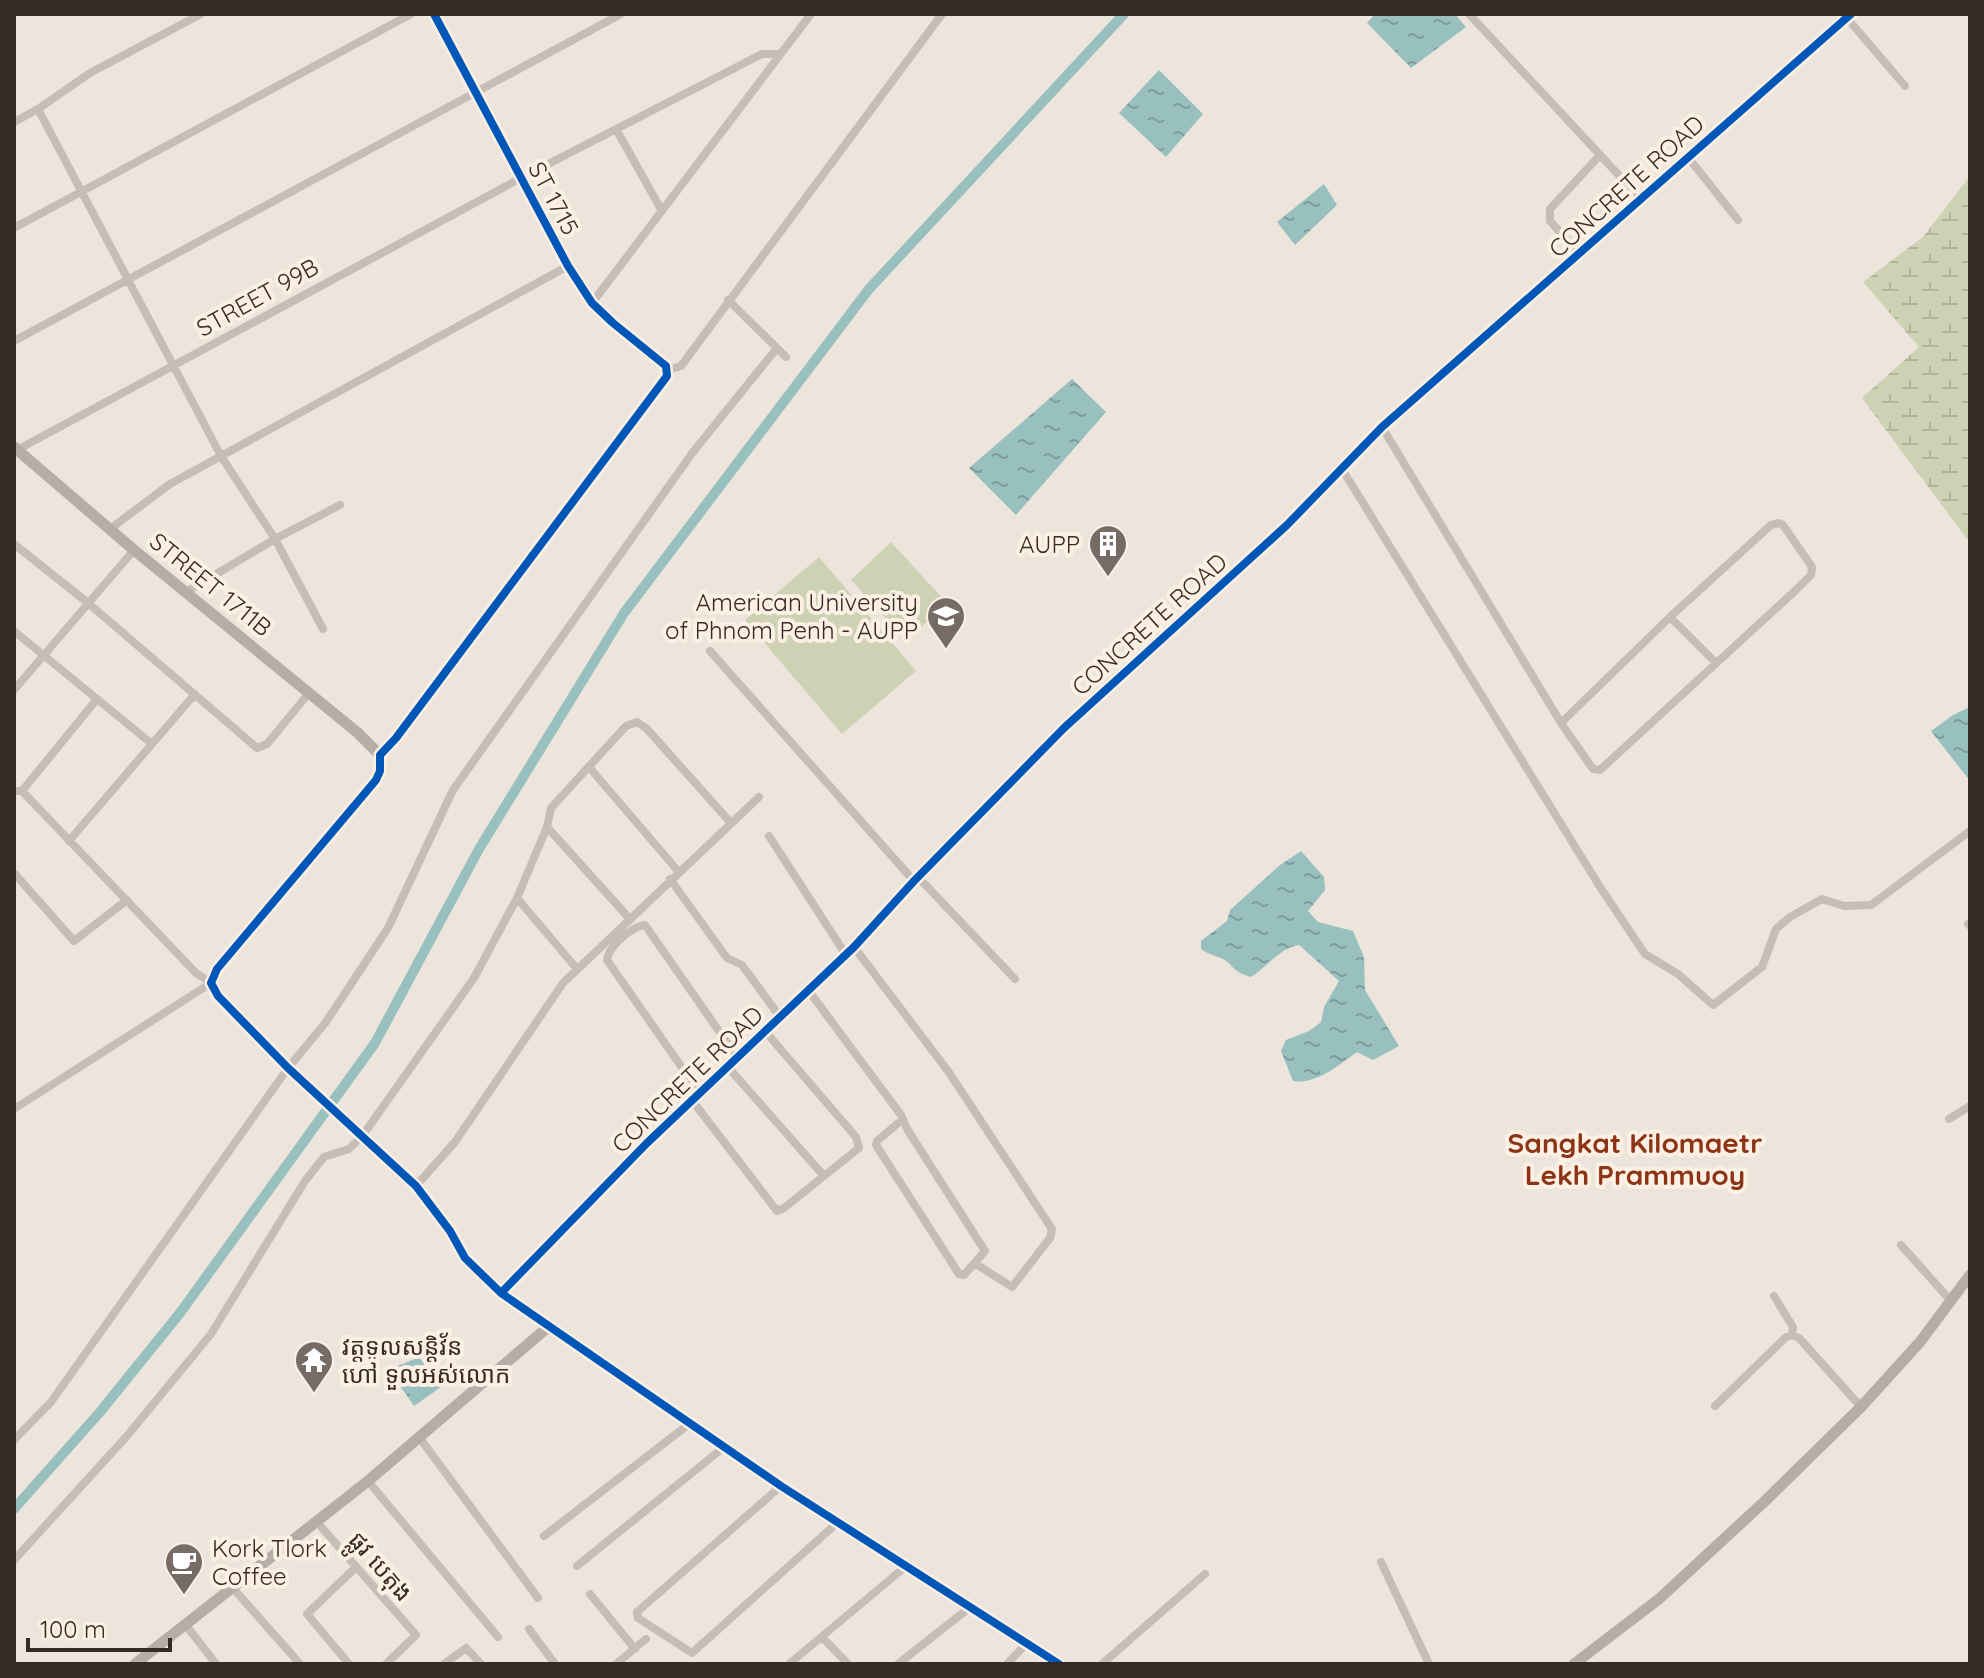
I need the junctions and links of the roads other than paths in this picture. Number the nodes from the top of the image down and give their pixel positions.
1 (201, 14) edge
2 (411, 14) edge
3 (434, 14) edge
4 (621, 14) edge
5 (811, 14) edge
6 (942, 14) edge
7 (1469, 14) edge
8 (1849, 16) edge
9 (780, 54) junction
10 (1905, 86) dead end
11 (475, 93) junction
12 (38, 109) junction
13 (14, 122) edge
14 (616, 129) junction
15 (1600, 155) junction
16 (1687, 156) junction
17 (521, 178) junction
18 (82, 190) junction
19 (1641, 199) junction
20 (662, 211) junction
21 (1738, 220) dead end
22 (14, 228) edge
23 (1580, 254) junction
24 (568, 266) junction
25 (129, 281) junction
26 (728, 300) junction
27 (592, 303) junction
28 (14, 341) edge
29 (777, 348) junction
30 (786, 357) dead end
31 (176, 366) junction
32 (668, 370) junction
33 (1382, 427) junction
34 (15, 450) edge
35 (221, 456) junction
36 (1342, 469) junction
37 (340, 505) dead end
38 (110, 529) junction
39 (275, 539) junction
40 (14, 544) edge
41 (134, 550) junction
42 (186, 592) junction
43 (88, 603) junction
44 (1670, 617) junction
45 (323, 629) dead end
46 (14, 631) edge
47 (710, 651) dead end
48 (43, 655) junction
49 (1716, 663) junction
50 (14, 690) edge
51 (309, 693) junction
52 (195, 694) junction
53 (97, 699) junction
54 (1561, 723) junction
55 (152, 744) junction
56 (380, 755) junction
57 (589, 767) junction
58 (18, 791) edge
59 (759, 797) dead end
60 (731, 823) junction
61 (547, 827) junction
62 (1970, 831) edge
63 (769, 836) dead end
64 (69, 841) junction
65 (678, 871) junction
66 (14, 873) edge
67 (670, 879) junction
68 (916, 879) junction
69 (517, 898) junction
70 (127, 900) junction
71 (629, 918) junction
72 (850, 951) junction
73 (577, 969) junction
74 (1015, 979) dead end
75 (211, 983) junction
76 (808, 990) junction
77 (780, 1017) junction
78 (765, 1031) junction
79 (732, 1062) junction
80 (292, 1071) junction
81 (695, 1096) junction
82 (1970, 1106) edge
83 (14, 1109) edge
84 (903, 1119) junction
85 (1949, 1119) dead end
86 (360, 1132) junction
87 (824, 1176) junction
88 (416, 1186) junction
89 (1901, 1245) dead end
90 (976, 1264) junction
91 (1970, 1275) edge
92 (501, 1293) junction
93 (1774, 1296) dead end
94 (1951, 1301) junction
95 (548, 1327) junction
96 (1792, 1335) junction
97 (1715, 1406) dead end
98 (1861, 1407) junction
99 (689, 1424) junction
100 (419, 1437) junction
101 (14, 1440) edge
102 (724, 1447) junction
103 (368, 1481) junction
104 (781, 1486) junction
105 (316, 1521) junction
106 (837, 1523) junction
107 (544, 1536) dead end
108 (14, 1560) edge
109 (1381, 1562) dead end
110 (577, 1566) dead end
111 (905, 1567) junction
112 (355, 1568) junction
113 (1205, 1574) dead end
114 (232, 1587) junction
115 (590, 1594) dead end
116 (538, 1598) dead end
117 (969, 1608) junction
118 (185, 1624) junction
119 (529, 1629) dead end
120 (498, 1637) dead end
121 (822, 1637) junction
122 (646, 1639) dead end
123 (1027, 1643) junction
124 (635, 1649) junction
125 (135, 1664) edge
126 (216, 1664) edge
127 (300, 1664) edge
128 (349, 1664) edge
129 (386, 1664) edge
130 (444, 1664) edge
131 (481, 1664) edge
132 (555, 1664) edge
133 (616, 1664) edge
134 (789, 1664) edge
135 (848, 1664) edge
136 (898, 1664) edge
137 (1007, 1664) edge
138 (1059, 1664) edge
139 (1102, 1664) edge
140 (1429, 1664) edge
141 (1574, 1664) edge

1 - 12 street
2 - 18 street
3 - 11 street, ST 1715
4 - 11 street
5 - 9 street
6 - 26 street
7 - 15 street
8 - 10 street
8 - 16 street, CONCRETE ROAD
9 - 14 street, STREET 99B
9 - 20 street
11 - 17 street, ST 1715
11 - 25 street
12 - 13 street
12 - 18 street
14 - 17 street, STREET 99B
14 - 20 street
15 - 19 street
15 - 23 street
16 - 19 street, CONCRETE ROAD
16 - 21 street
17 - 24 street, ST 1715
17 - 31 street, STREET 99B
18 - 22 street
18 - 25 street
19 - 23 street, CONCRETE ROAD
20 - 27 street
23 - 33 street, CONCRETE ROAD
24 - 27 street, ST 1715
24 - 35 street
25 - 28 street
25 - 31 street
26 - 29 street
26 - 32 street
27 - 32 street, ST 1715
29 - 30 street
29 - 80 street
31 - 34 street, STREET 99B
31 - 35 street
32 - 56 street
33 - 36 street, CONCRETE ROAD
33 - 54 street
34 - 38 street, STREET 1711B
35 - 38 street
35 - 39 street
36 - 62 street
36 - 68 street, CONCRETE ROAD
37 - 39 street
38 - 41 street, STREET 1711B
39 - 42 street
39 - 45 street
40 - 43 street
41 - 42 street, STREET 1711B
41 - 43 street
42 - 51 street, STREET 1711B
43 - 48 street
43 - 52 street
44 - 49 street
44 - 49 street
44 - 54 street
46 - 48 street
47 - 68 street
48 - 50 street
48 - 53 street
49 - 54 street
51 - 52 street
51 - 56 street, STREET 1711B
52 - 55 street
53 - 55 street
53 - 58 street
55 - 64 street
56 - 75 street
57 - 60 street
57 - 61 street
57 - 65 street
58 - 64 street
59 - 60 street
60 - 65 street
61 - 69 street
61 - 71 street
63 - 72 street
64 - 70 street
65 - 67 street
66 - 70 street
67 - 71 street
67 - 77 street
68 - 72 street, CONCRETE ROAD
68 - 74 street
69 - 73 street
69 - 86 street
70 - 75 street
71 - 73 street
72 - 76 street, CONCRETE ROAD
72 - 90 street
73 - 88 street
75 - 80 street
75 - 83 street
76 - 77 street, CONCRETE ROAD
76 - 84 street
77 - 78 street, CONCRETE ROAD
78 - 79 street, CONCRETE ROAD
78 - 87 street
79 - 81 street, CONCRETE ROAD
79 - 81 street
79 - 87 street
80 - 86 street
80 - 101 street
81 - 87 street
81 - 92 street, CONCRETE ROAD
82 - 85 street
84 - 90 street
84 - 90 street
86 - 88 street
86 - 108 street
88 - 92 street
89 - 94 street
91 - 94 street
92 - 95 street
93 - 96 street
94 - 98 street
95 - 99 street
95 - 100 street
96 - 97 street
96 - 98 street
98 - 141 street
99 - 102 street
99 - 107 street
100 - 103 street
100 - 116 street
102 - 104 street
102 - 110 street
103 - 105 street
103 - 120 street
104 - 106 street
104 - 106 street
105 - 112 street, ផ្លូវ បេតុង
105 - 114 street
106 - 111 street
109 - 140 street
111 - 117 street
111 - 121 street
112 - 128 street
112 - 129 street, ផ្លូវ បេតុង
113 - 139 street
114 - 118 street
114 - 127 street
115 - 124 street
117 - 123 street
117 - 136 street
118 - 125 street
118 - 126 street
119 - 132 street
121 - 134 street
121 - 135 street
122 - 124 street
123 - 137 street
123 - 138 street
124 - 133 street
130 - 131 street

